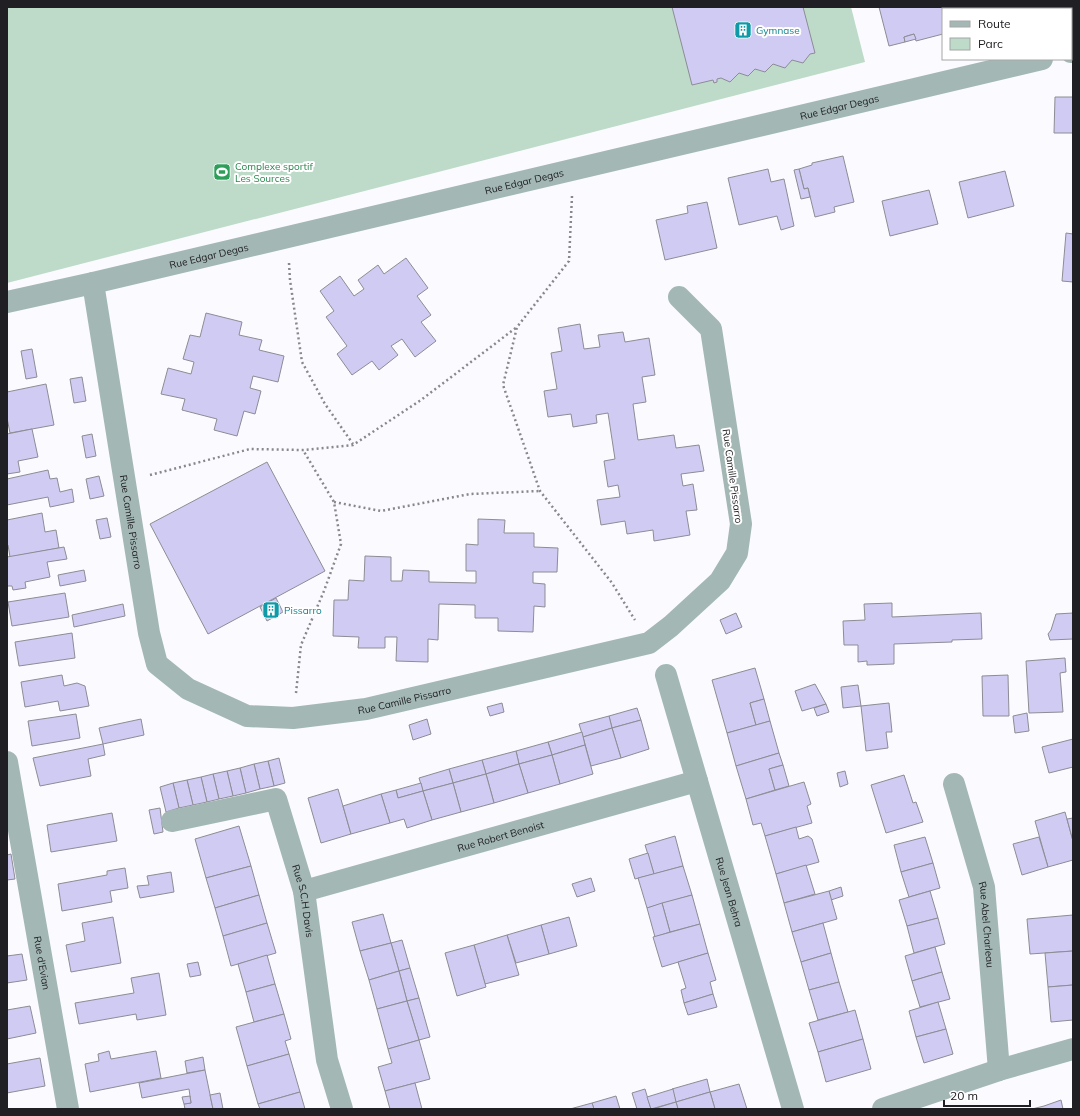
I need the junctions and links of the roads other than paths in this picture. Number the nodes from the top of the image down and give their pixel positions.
1 (1038, 60) edge
2 (93, 283) junction
3 (679, 296) dead end
4 (7, 302) edge
5 (666, 675) dead end
6 (7, 762) edge
7 (697, 781) junction
8 (954, 784) dead end
9 (12, 817) edge
10 (172, 822) dead end
11 (304, 891) junction
12 (1073, 1049) edge
13 (999, 1070) junction
14 (68, 1109) edge
15 (342, 1109) edge
16 (793, 1109) edge
17 (883, 1109) edge

1 - 2 street, Rue Edgar Degas
2 - 3 street, Rue Camille Pissarro
2 - 4 street, Rue Edgar Degas
5 - 7 street, Rue Jean Behra
6 - 9 street, Rue d'Evian
7 - 11 street, Rue Robert Benoist
7 - 16 street, Rue Jean Behra
8 - 13 street, Rue Abel Charleau
9 - 14 street, Rue d'Evian
10 - 11 street, Rue S.C.H Davis
11 - 15 street, Rue S.C.H Davis
12 - 13 street
13 - 17 street

